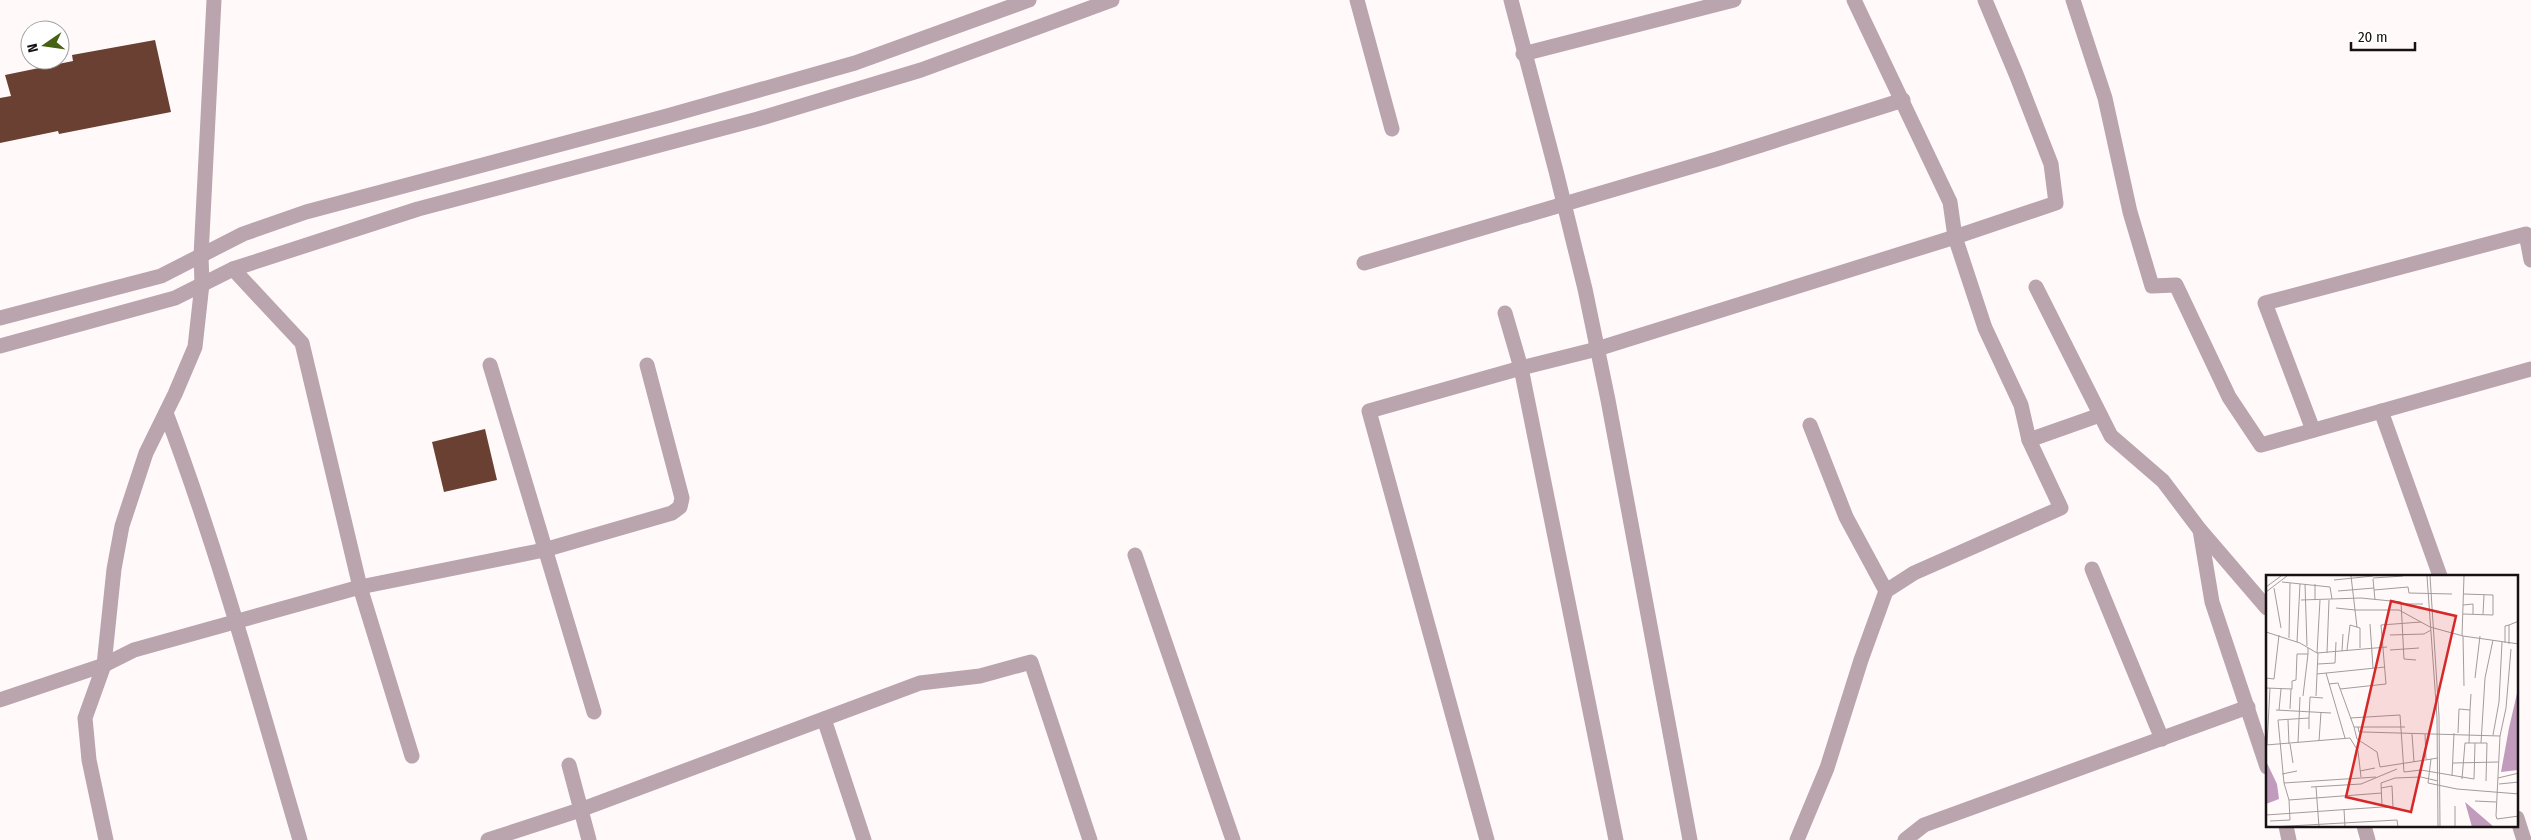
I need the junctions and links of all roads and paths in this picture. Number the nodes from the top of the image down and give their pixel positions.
1 (214, 0) edge
2 (1029, 0) edge
3 (1112, 0) edge
4 (1358, 0) edge
5 (1510, 0) edge
6 (1734, 0) edge
7 (1854, 0) edge
8 (1985, 0) edge
9 (2073, 0) edge
10 (1524, 54) junction
11 (785, 82) junction
12 (1903, 100) junction
13 (793, 109) junction
14 (1392, 129) dead end
15 (1564, 204) junction
16 (2528, 233) edge
17 (1955, 237) junction
18 (201, 256) junction
19 (2531, 260) edge
20 (1364, 263) dead end
21 (233, 269) junction
22 (202, 284) junction
23 (2036, 287) dead end
24 (1505, 313) dead end
25 (0, 318) edge
26 (0, 346) edge
27 (1597, 349) junction
28 (490, 365) dead end
29 (647, 365) dead end
30 (1521, 368) junction
31 (2531, 369) edge
32 (2381, 411) junction
33 (166, 413) junction
34 (2100, 415) junction
35 (1810, 425) dead end
36 (2313, 430) junction
37 (2029, 440) junction
38 (2200, 530) junction
39 (544, 550) junction
40 (1135, 555) dead end
41 (2092, 569) dead end
42 (2440, 575) edge
43 (360, 587) junction
44 (1886, 592) junction
45 (2266, 607) edge
46 (236, 622) junction
47 (104, 665) junction
48 (0, 700) edge
49 (2248, 707) junction
50 (594, 712) dead end
51 (824, 719) junction
52 (2162, 739) junction
53 (412, 756) dead end
54 (569, 764) dead end
55 (2266, 764) edge
56 (580, 810) junction
57 (2518, 821) edge
58 (106, 840) edge
59 (300, 840) edge
60 (488, 840) edge
61 (589, 840) edge
62 (864, 840) edge
63 (1090, 840) edge
64 (1233, 840) edge
65 (1487, 840) edge
66 (1616, 840) edge
67 (1690, 840) edge
68 (1797, 840) edge
69 (1905, 840) edge
70 (2524, 840) edge

1 - 18 street
2 - 11 street
3 - 13 street
4 - 14 street
5 - 10 street
6 - 10 street
7 - 12 street
8 - 17 street
9 - 36 street
10 - 15 street
11 - 13 street
11 - 18 street
12 - 15 street
12 - 17 street
13 - 21 street
15 - 20 street
15 - 27 street
16 - 19 street
16 - 36 street
17 - 27 street
17 - 37 street
18 - 22 street
18 - 25 street
21 - 22 street
21 - 43 street
22 - 26 street
22 - 33 street
23 - 34 street
24 - 30 street
27 - 30 street
27 - 67 street
28 - 39 street
29 - 39 street
30 - 65 street
30 - 66 street
31 - 32 street
32 - 36 street
32 - 42 street
33 - 46 street
33 - 47 street
34 - 37 street
34 - 38 street
35 - 44 street
37 - 44 street
38 - 45 street
38 - 49 street
39 - 43 street
39 - 50 street
40 - 64 street
41 - 52 street
43 - 46 street
43 - 53 street
44 - 68 street
46 - 47 street
46 - 59 street
47 - 48 street
47 - 58 street
49 - 52 street
49 - 55 street
51 - 56 street
51 - 62 street
51 - 63 street
52 - 69 street
54 - 56 street
56 - 60 street
56 - 61 street
57 - 70 street

